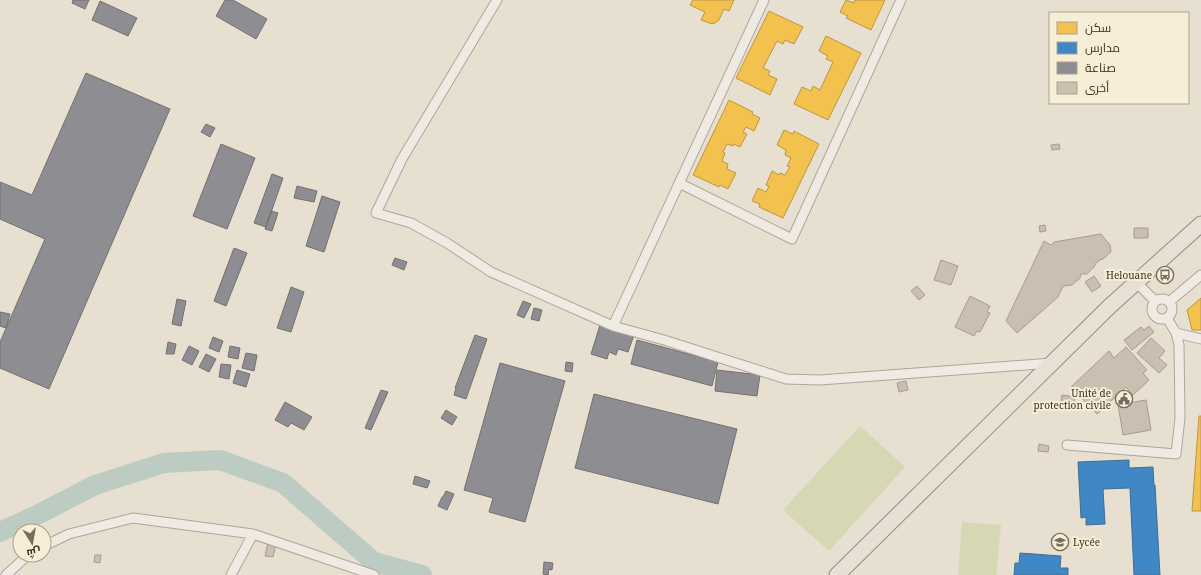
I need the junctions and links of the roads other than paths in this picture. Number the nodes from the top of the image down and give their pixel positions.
1 (497, 0) edge
2 (764, 0) edge
3 (901, 0) edge
4 (679, 184) junction
5 (1201, 224) edge
6 (1201, 275) edge
7 (1136, 282) junction
8 (1156, 301) junction
9 (1169, 302) junction
10 (1167, 318) junction
11 (614, 326) junction
12 (1176, 333) junction
13 (1201, 339) edge
14 (1052, 362) junction
15 (1067, 445) dead end
16 (253, 534) junction
17 (52, 542) edge
18 (19, 563) edge
19 (6, 575) edge
20 (231, 575) edge
21 (374, 575) edge
22 (837, 575) edge

1 - 11 street
2 - 4 street
3 - 4 street
4 - 11 street
5 - 7 main road
6 - 9 street
7 - 8 street
7 - 14 main road
8 - 9 street
8 - 10 street
9 - 10 street
10 - 12 street
11 - 14 street
12 - 13 street
12 - 15 street
14 - 22 main road
16 - 17 street
16 - 20 street
16 - 21 street
18 - 19 street

